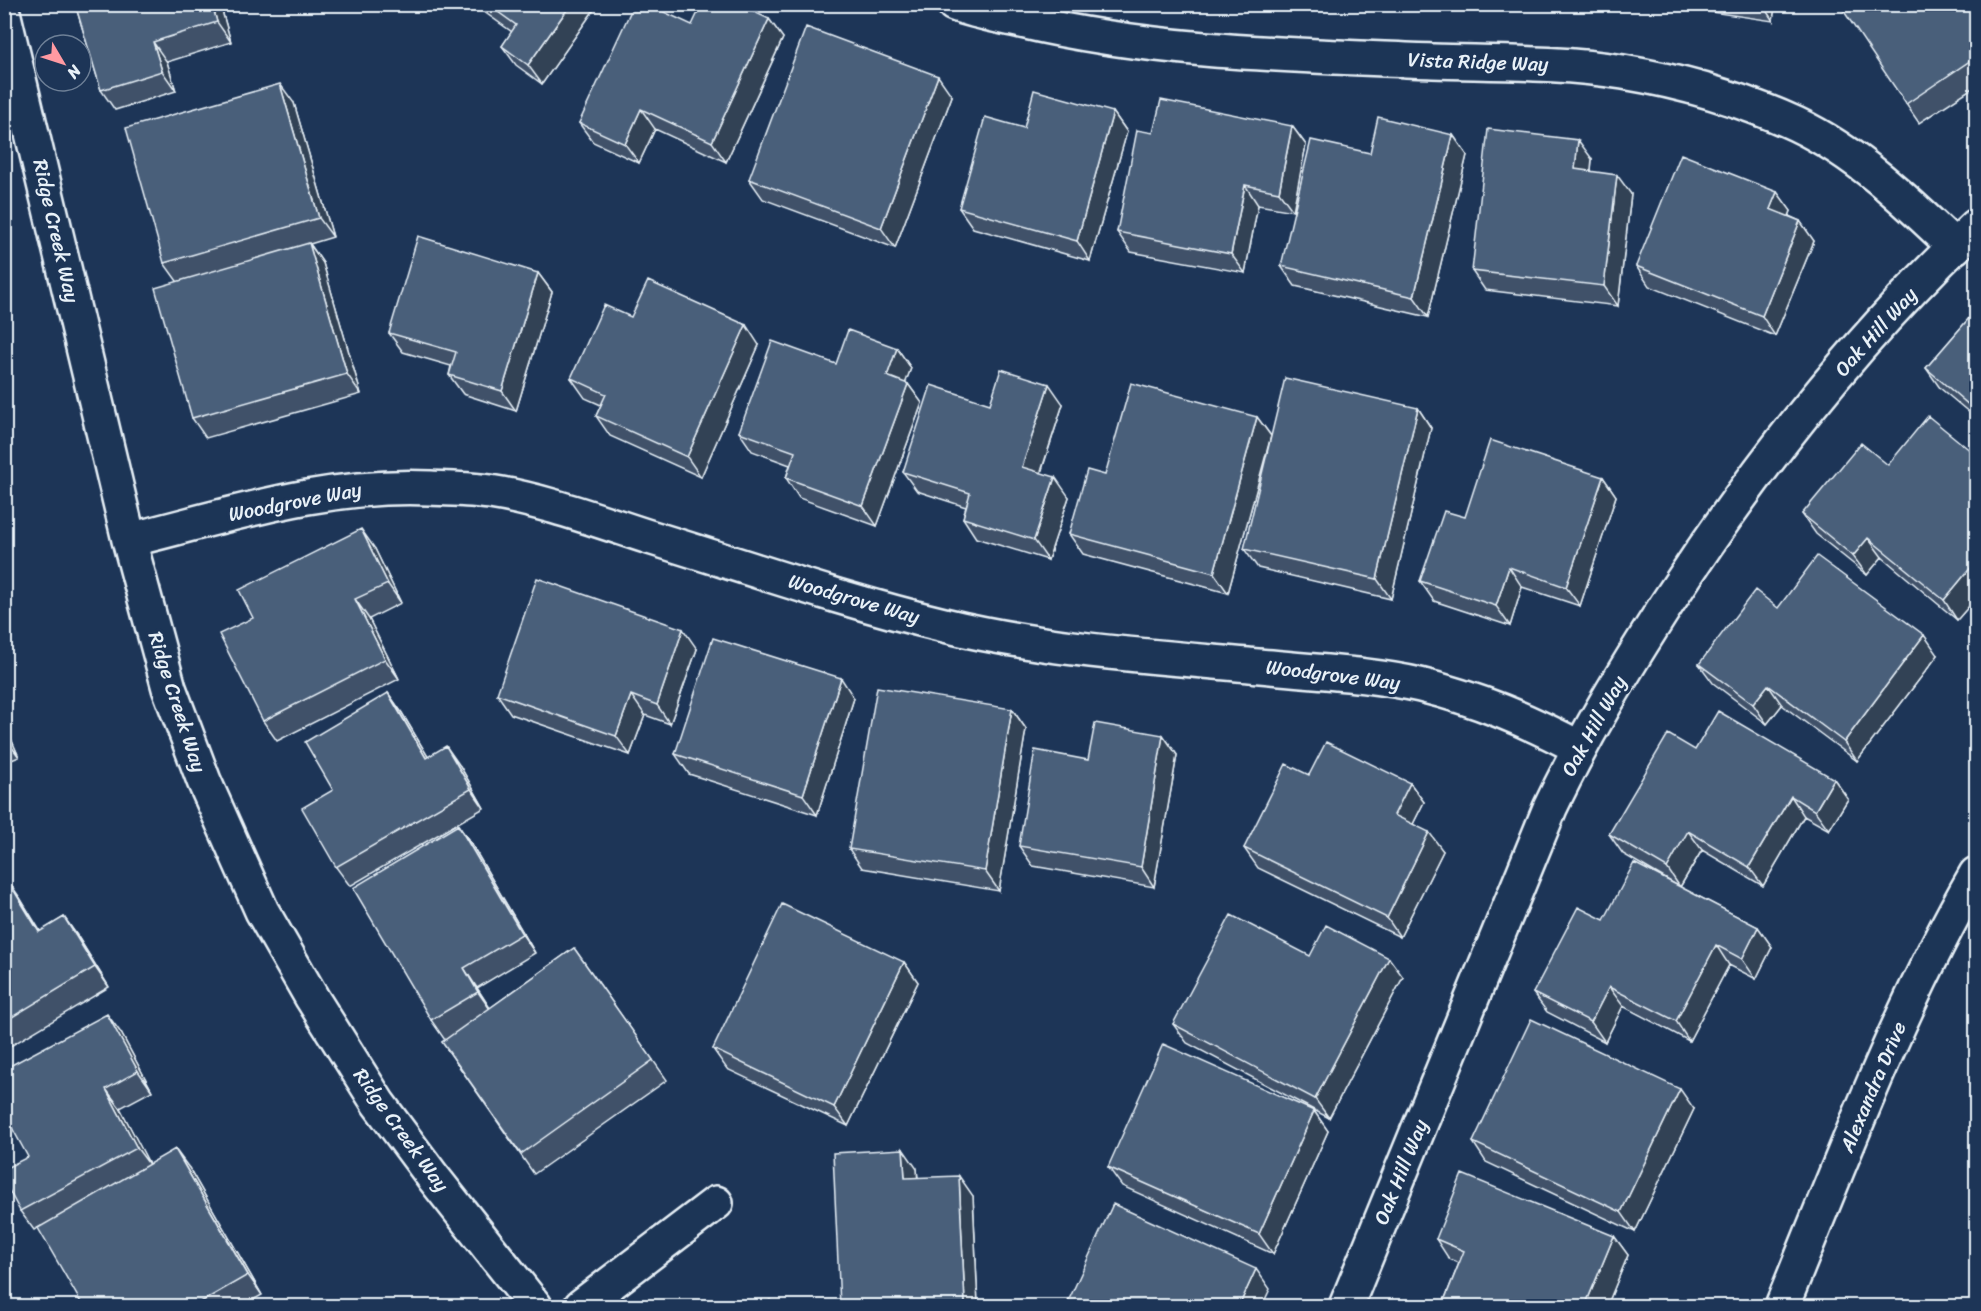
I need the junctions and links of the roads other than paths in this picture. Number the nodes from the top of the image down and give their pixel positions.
1 (954, 4) edge
2 (4, 16) edge
3 (1966, 237) edge
4 (129, 540) junction
5 (1580, 748) junction
6 (1977, 874) edge
7 (716, 1203) dead end
8 (535, 1306) edge
9 (581, 1306) edge
10 (1346, 1306) edge
11 (1782, 1306) edge

1 - 3 street, Vista Ridge Way
2 - 4 street, Ridge Creek Way
3 - 5 street, Oak Hill Way
4 - 5 street, Woodgrove Way
4 - 8 street, Ridge Creek Way
5 - 10 street, Oak Hill Way
6 - 11 street, Alexandra Drive
7 - 9 street

